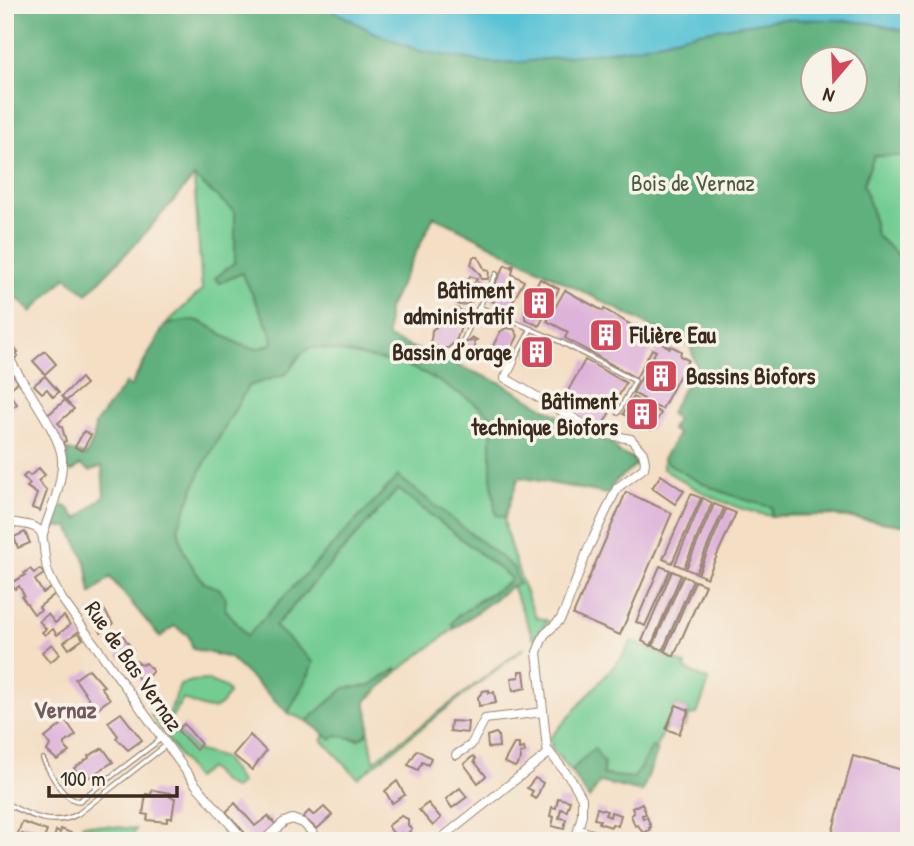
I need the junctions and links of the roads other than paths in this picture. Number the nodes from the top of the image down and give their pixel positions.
1 (496, 274) dead end
2 (476, 285) dead end
3 (487, 291) junction
4 (479, 307) junction
5 (531, 329) junction
6 (461, 345) dead end
7 (513, 362) joint
8 (5, 370) edge
9 (618, 413) dead end
10 (5, 522) edge
11 (43, 534) junction
12 (542, 712) junction
13 (164, 741) junction
14 (549, 753) junction
15 (456, 755) dead end
16 (43, 759) dead end
17 (5, 803) edge
18 (579, 828) junction
19 (5, 836) edge
20 (11, 841) edge
21 (246, 841) edge
22 (263, 841) edge
23 (321, 841) edge
24 (438, 841) edge
25 (575, 841) edge
26 (622, 841) edge

1 - 3 lane
2 - 3 lane
3 - 4 lane
4 - 5 lane
4 - 6 lane
5 - 7 lane
5 - 9 lane
7 - 12 street
8 - 11 street
10 - 11 street
11 - 13 street, Rue de Bas Vernaz
12 - 14 street
12 - 15 street
13 - 16 lane
13 - 17 lane
13 - 21 street, Rue de Bas Vernaz
14 - 18 street
14 - 24 street
18 - 25 street
18 - 26 lane
19 - 20 lane
22 - 23 street

